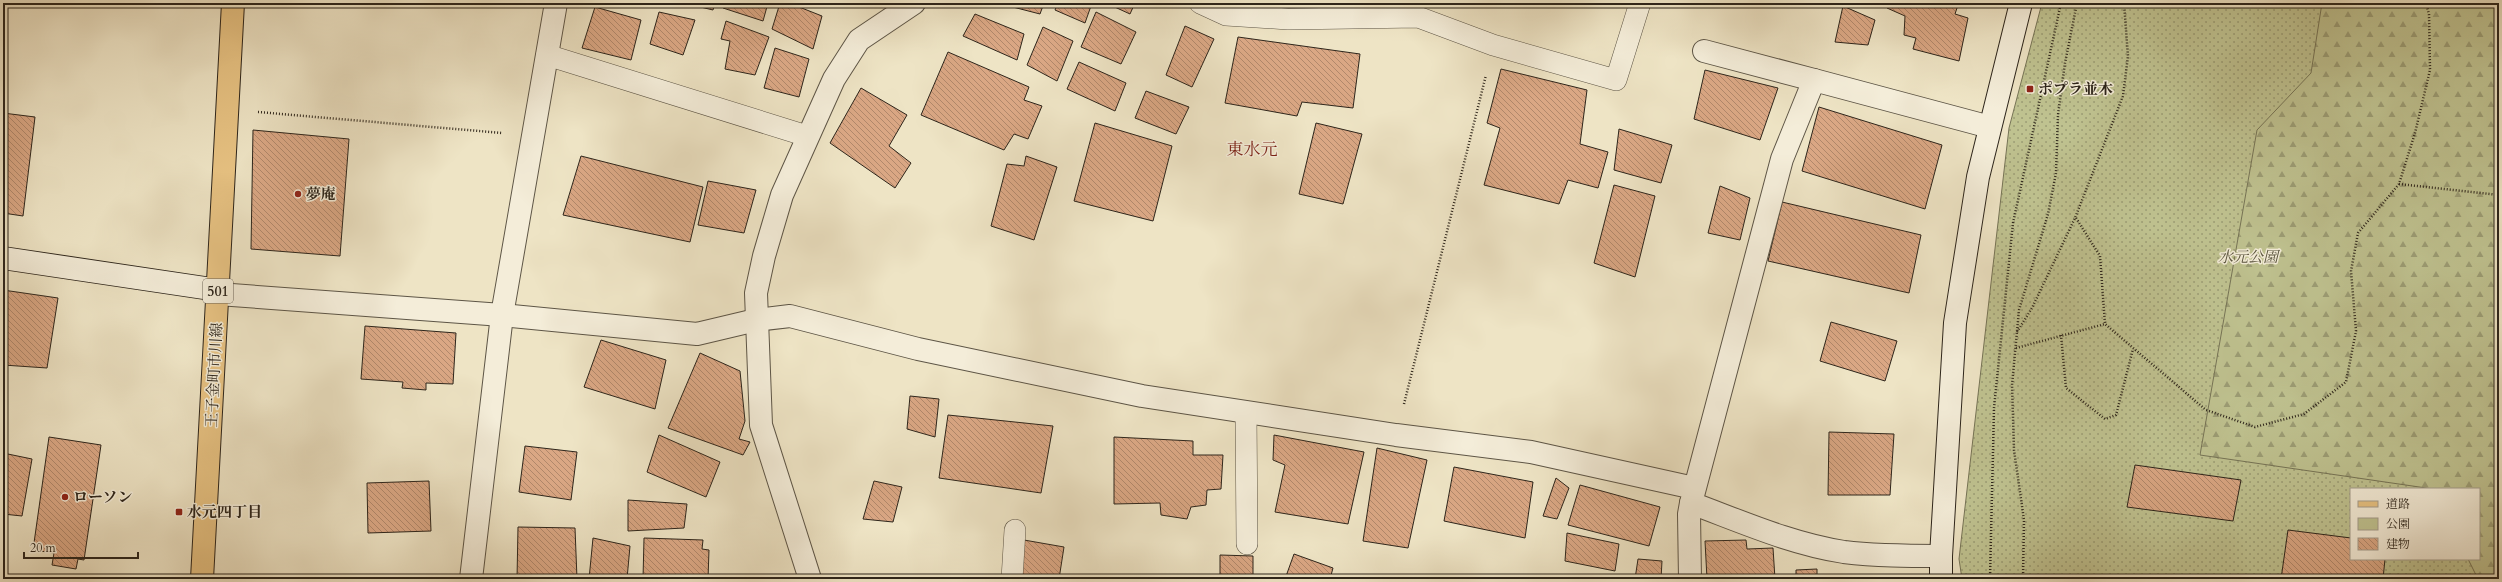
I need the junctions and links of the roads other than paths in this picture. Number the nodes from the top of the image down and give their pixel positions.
1 (234, 3) edge
2 (556, 3) edge
3 (914, 3) edge
4 (1200, 3) edge
5 (1640, 3) edge
6 (2021, 3) edge
7 (1704, 51) dead end
8 (547, 55) junction
9 (1814, 80) junction
10 (1990, 127) junction
11 (806, 136) junction
12 (3, 258) edge
13 (218, 292) junction
14 (502, 315) junction
15 (756, 320) junction
16 (1246, 412) junction
17 (1692, 495) junction
18 (1015, 530) dead end
19 (1247, 544) dead end
20 (1940, 556) junction
21 (202, 579) edge
22 (471, 579) edge
23 (810, 579) edge
24 (1012, 579) edge
25 (1690, 579) edge
26 (1941, 579) edge

1 - 13 main road, 王子金町市川線 / 501
2 - 8 street
3 - 11 street
4 - 5 lane
6 - 10 street
7 - 9 street
8 - 11 lane
8 - 14 street
9 - 10 street
9 - 17 street
10 - 20 street
11 - 15 street
12 - 13 street
13 - 14 street
13 - 21 main road, 王子金町市川線 / 501
14 - 15 street
14 - 22 street
15 - 16 street
15 - 23 street
16 - 17 street
16 - 19 lane
17 - 20 street
17 - 25 street
18 - 24 lane
20 - 26 street

